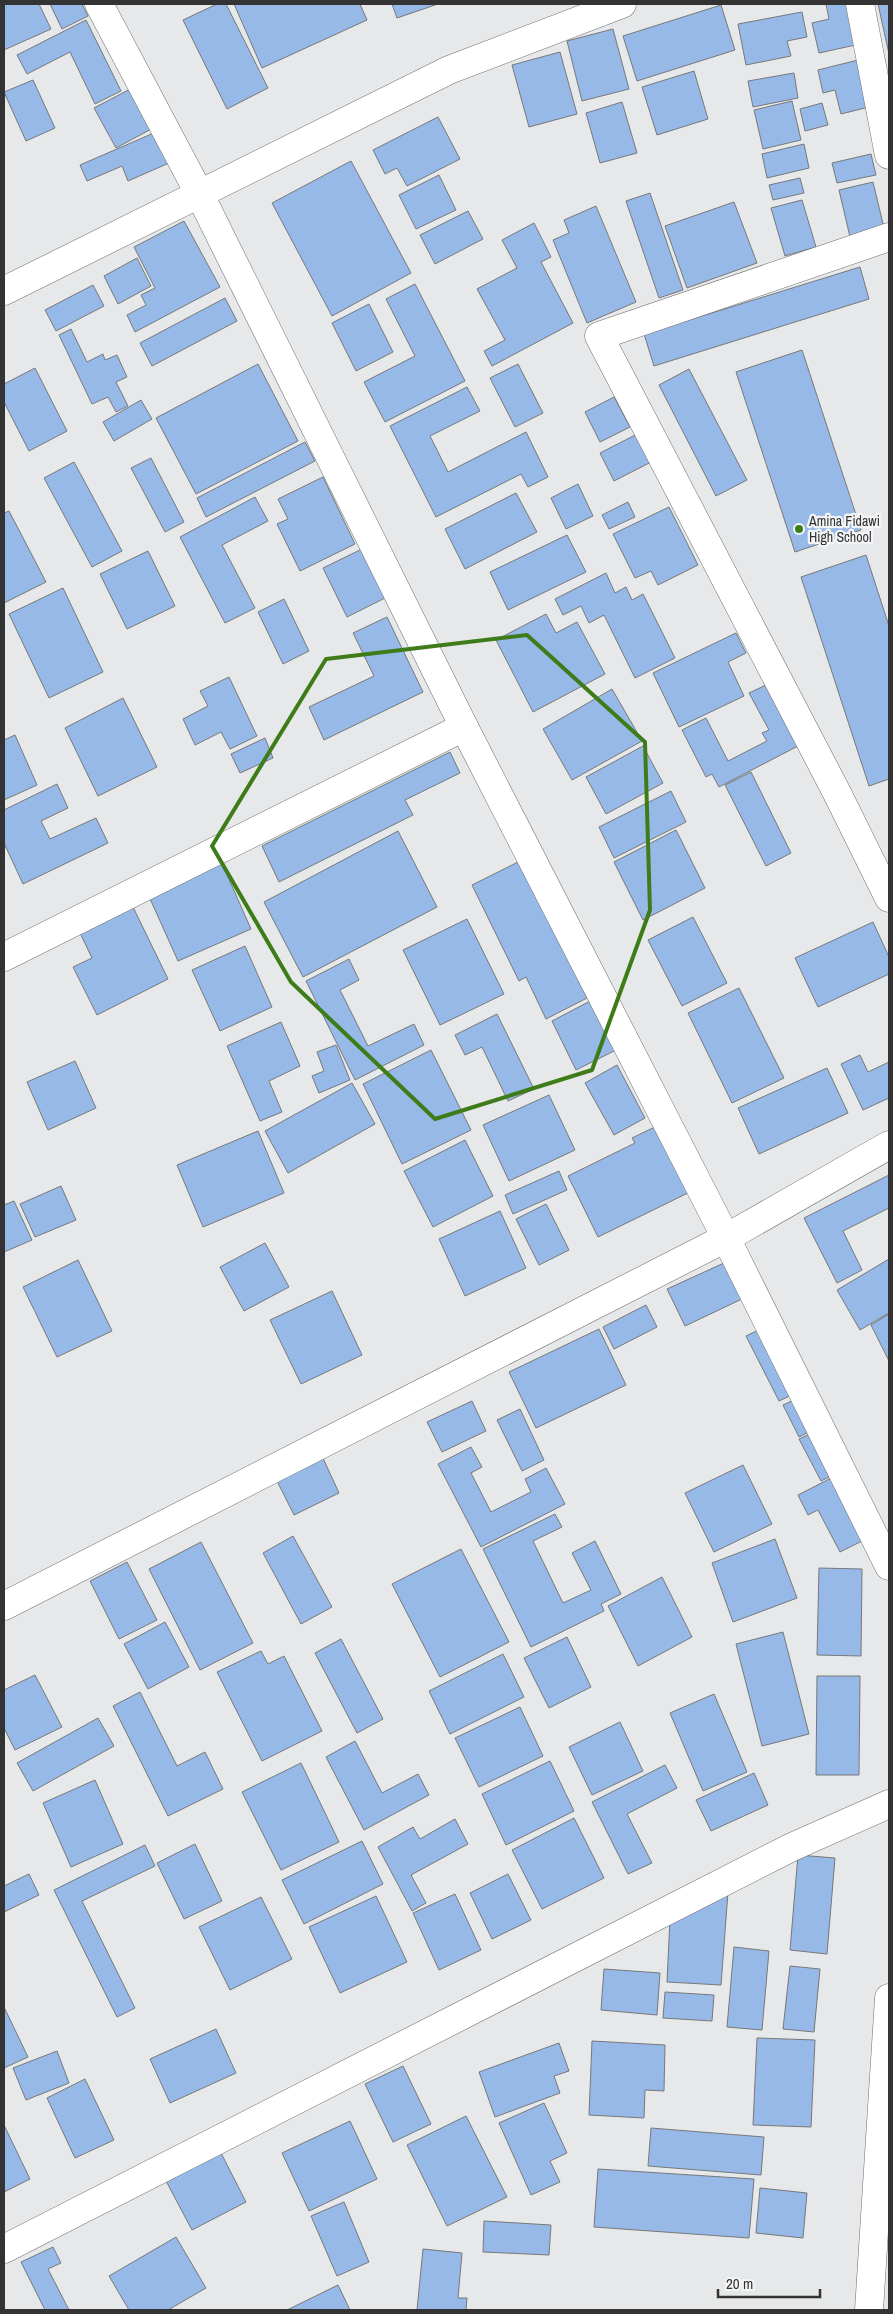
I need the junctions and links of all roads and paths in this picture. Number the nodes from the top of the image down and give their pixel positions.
1 (99, 4) edge
2 (622, 4) edge
3 (860, 4) edge
4 (889, 155) edge
5 (200, 196) junction
6 (889, 237) edge
7 (4, 291) edge
8 (464, 726) junction
9 (889, 898) edge
10 (4, 957) edge
11 (889, 1145) edge
12 (726, 1238) junction
13 (889, 1566) edge
14 (4, 1606) edge
15 (889, 1804) edge
16 (889, 1998) edge
17 (4, 2249) edge
18 (869, 2310) edge

1 - 5 street
2 - 5 street
3 - 4 street
5 - 7 street
5 - 8 street
6 - 9 street
8 - 10 street
8 - 12 street
11 - 12 street
12 - 13 street
12 - 14 street
15 - 17 street
16 - 18 street

